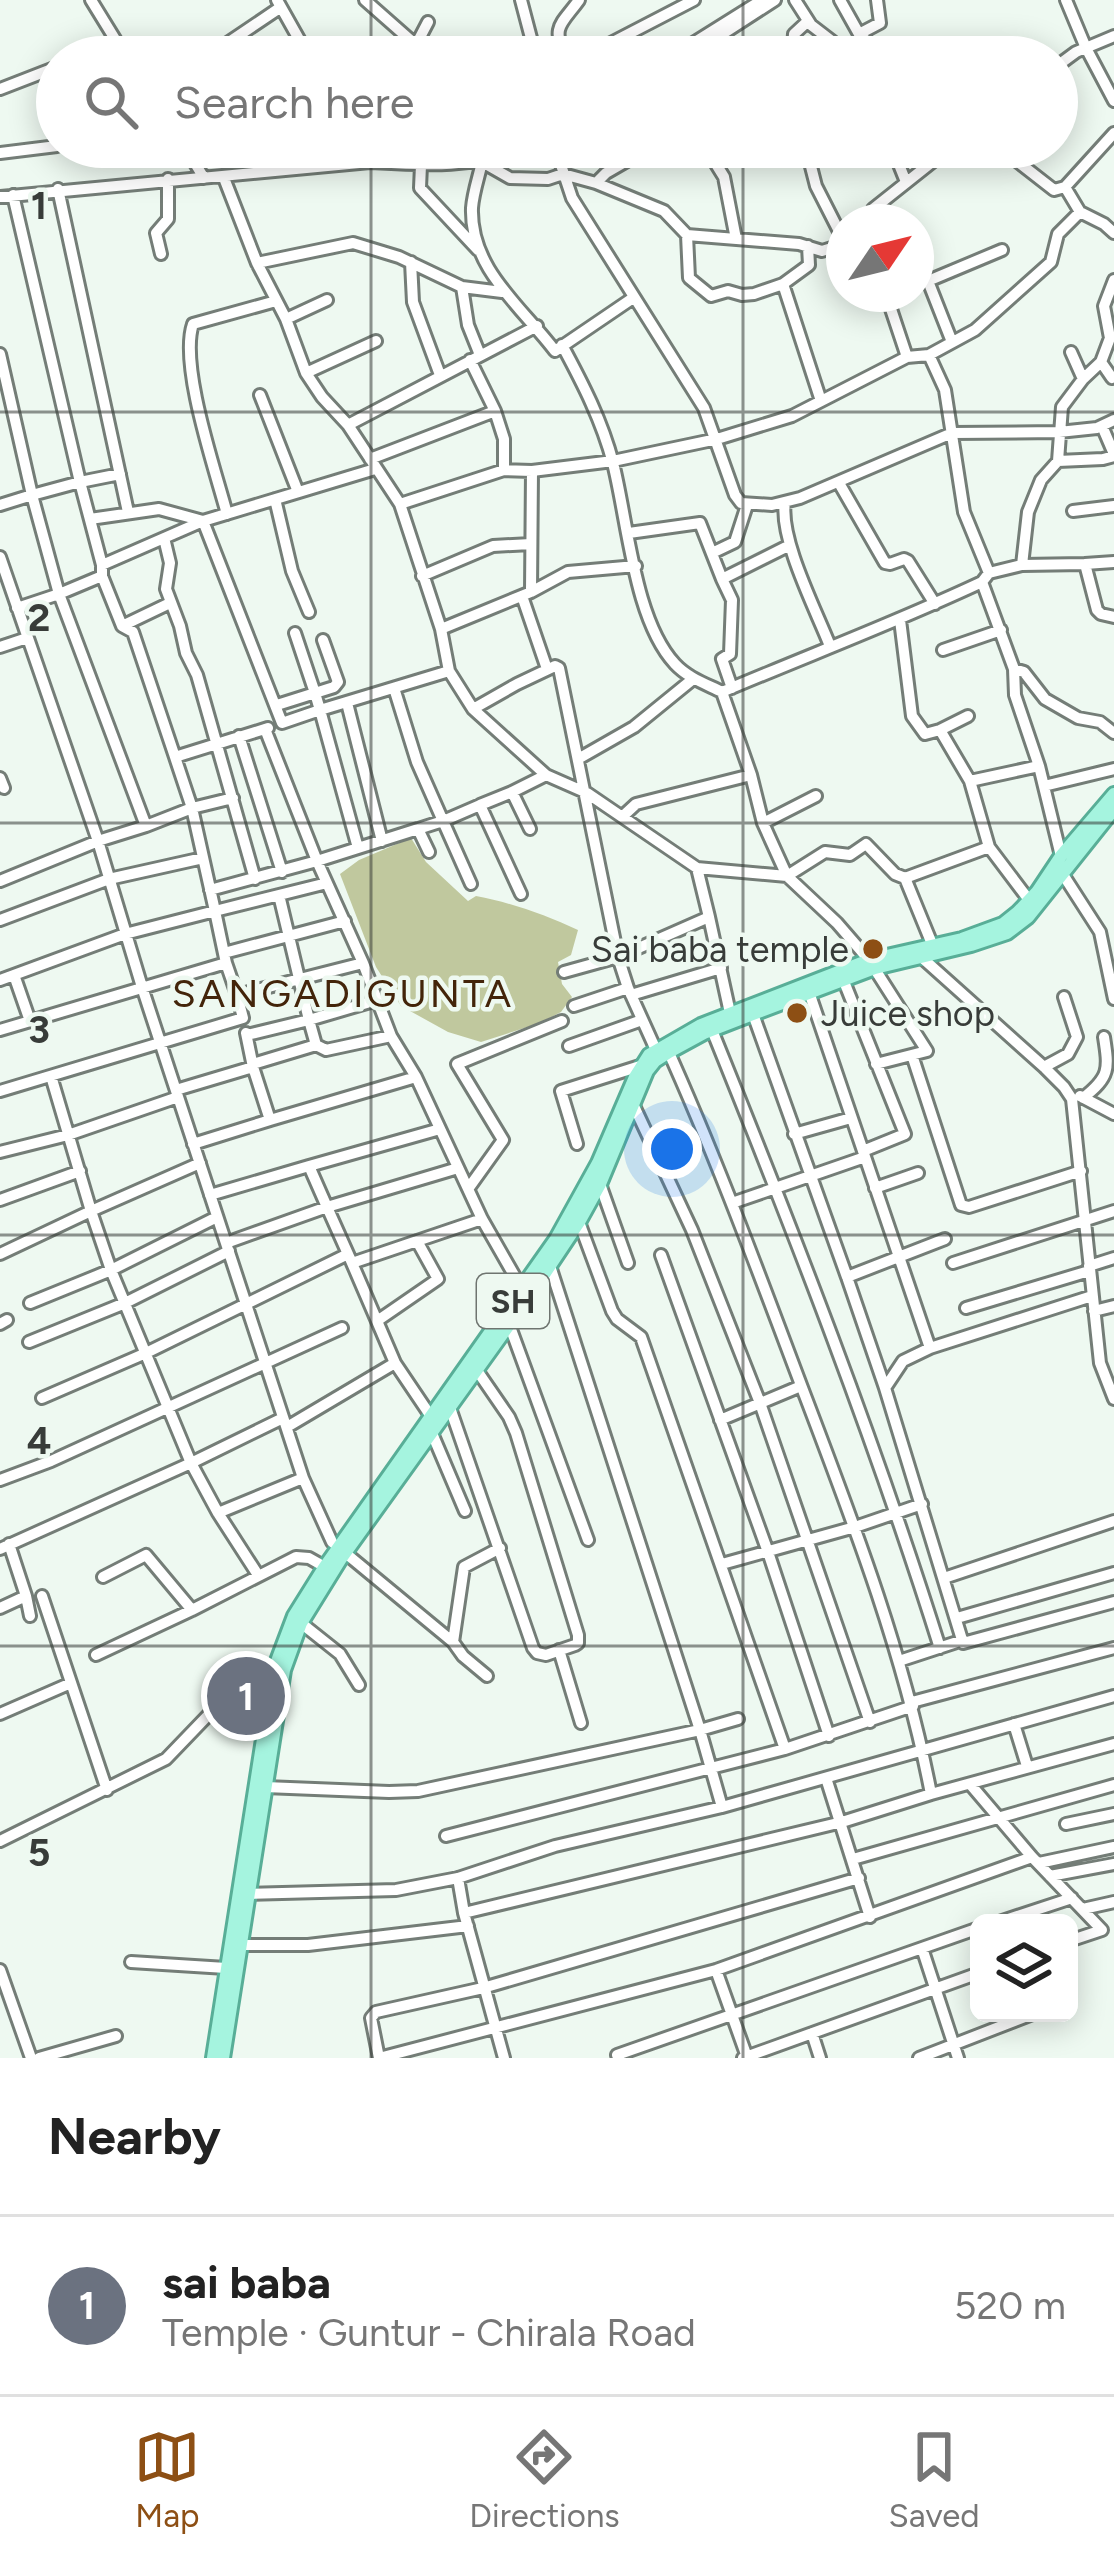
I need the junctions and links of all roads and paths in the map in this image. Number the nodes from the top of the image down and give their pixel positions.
1 (91, 0) edge
2 (365, 0) edge
3 (521, 0) edge
4 (579, 0) edge
5 (654, 0) edge
6 (694, 0) edge
7 (762, 0) edge
8 (774, 0) edge
9 (795, 0) edge
10 (840, 0) edge
11 (877, 0) edge
12 (1066, 0) edge
13 (279, 4) edge
14 (663, 16) junction
15 (808, 21) junction
16 (428, 22) dead end
17 (719, 32) junction
18 (113, 36) edge
19 (236, 36) edge
20 (297, 36) edge
21 (402, 36) edge
22 (423, 36) edge
23 (530, 36) edge
24 (559, 36) edge
25 (624, 36) edge
26 (712, 36) edge
27 (720, 36) edge
28 (794, 36) edge
29 (826, 36) edge
30 (862, 36) edge
31 (865, 36) edge
32 (1114, 36) edge
33 (1086, 48) junction
34 (1078, 53) edge
35 (36, 75) edge
36 (0, 88) edge
37 (1114, 101) edge
38 (1114, 133) edge
39 (36, 149) edge
40 (0, 153) edge
41 (198, 168) edge
42 (315, 168) edge
43 (421, 168) edge
44 (481, 168) edge
45 (492, 168) edge
46 (561, 168) edge
47 (615, 168) edge
48 (719, 168) edge
49 (811, 168) edge
50 (900, 168) edge
51 (924, 168) edge
52 (1026, 168) edge
53 (563, 174) junction
54 (204, 178) junction
55 (224, 178) junction
56 (168, 179) junction
57 (906, 182) junction
58 (596, 183) junction
59 (1065, 187) junction
60 (58, 189) junction
61 (6, 196) edge
62 (879, 204) edge
63 (826, 206) edge
64 (1080, 212) junction
65 (1114, 233) edge
66 (687, 235) junction
67 (736, 239) junction
68 (808, 246) junction
69 (826, 249) edge
70 (1002, 250) dead end
71 (480, 252) junction
72 (160, 254) dead end
73 (411, 262) junction
74 (257, 263) junction
75 (934, 278) edge
76 (1114, 280) edge
77 (783, 284) junction
78 (461, 287) junction
79 (502, 292) junction
80 (934, 296) edge
81 (634, 298) junction
82 (327, 300) dead end
83 (275, 301) junction
84 (892, 312) edge
85 (286, 319) junction
86 (537, 326) junction
87 (1112, 338) edge
88 (376, 341) dead end
89 (952, 342) junction
90 (562, 345) junction
91 (1071, 352) dead end
92 (0, 354) edge
93 (928, 355) junction
94 (475, 357) junction
95 (908, 357) junction
96 (1101, 362) junction
97 (306, 373) junction
98 (440, 375) junction
99 (1114, 377) edge
100 (1083, 379) junction
101 (260, 395) dead end
102 (821, 401) junction
103 (495, 411) junction
104 (1108, 423) edge
105 (348, 425) junction
106 (1059, 432) junction
107 (952, 434) junction
108 (717, 439) junction
109 (1113, 459) edge
110 (613, 460) junction
111 (1058, 460) junction
112 (373, 464) junction
113 (504, 470) junction
114 (532, 471) junction
115 (120, 474) junction
116 (80, 482) junction
117 (839, 484) junction
118 (298, 492) junction
119 (32, 495) junction
120 (275, 499) junction
121 (785, 502) junction
122 (400, 504) junction
123 (0, 505) edge
124 (746, 505) junction
125 (1114, 506) edge
126 (1073, 511) dead end
127 (128, 512) junction
128 (227, 514) junction
129 (90, 519) junction
130 (203, 521) junction
131 (629, 533) junction
132 (164, 538) junction
133 (531, 544) junction
134 (790, 545) junction
135 (712, 553) junction
136 (0, 557) edge
137 (1114, 562) edge
138 (1022, 565) junction
139 (1085, 565) junction
140 (636, 566) junction
141 (102, 570) junction
142 (422, 576) junction
143 (986, 578) junction
144 (722, 579) junction
145 (5, 588) edge
146 (59, 594) junction
147 (526, 594) junction
148 (170, 603) junction
149 (935, 604) junction
150 (16, 608) junction
151 (309, 612) dead end
152 (1114, 617) edge
153 (900, 620) junction
154 (122, 626) junction
155 (441, 629) junction
156 (1001, 630) junction
157 (295, 633) dead end
158 (27, 638) junction
159 (323, 640) dead end
160 (830, 646) junction
161 (0, 647) edge
162 (943, 650) dead end
163 (548, 669) junction
164 (1014, 669) junction
165 (449, 670) junction
166 (693, 679) junction
167 (394, 688) junction
168 (727, 690) junction
169 (315, 693) junction
170 (277, 704) junction
171 (347, 704) junction
172 (473, 709) junction
173 (320, 710) junction
174 (968, 716) dead end
175 (282, 722) junction
176 (265, 729) junction
177 (940, 730) junction
178 (1114, 734) edge
179 (239, 736) junction
180 (217, 743) junction
181 (175, 758) junction
182 (578, 759) junction
183 (1039, 766) junction
184 (1114, 769) edge
185 (546, 775) junction
186 (751, 775) junction
187 (970, 781) junction
188 (1044, 786) junction
189 (512, 792) junction
190 (586, 793) junction
191 (1114, 794) edge
192 (816, 796) dead end
193 (232, 798) junction
194 (480, 805) junction
195 (192, 808) junction
196 (1114, 809) edge
197 (622, 816) junction
198 (443, 821) junction
199 (763, 823) junction
200 (146, 826) junction
201 (418, 829) junction
202 (530, 829) dead end
203 (98, 841) junction
204 (382, 841) junction
205 (989, 847) junction
206 (358, 848) junction
207 (429, 852) dead end
208 (1061, 856) junction
209 (203, 858) junction
210 (317, 861) junction
211 (698, 868) junction
212 (282, 872) junction
213 (1062, 874) junction
214 (787, 876) junction
215 (905, 878) junction
216 (109, 879) junction
217 (255, 879) junction
218 (0, 881) edge
219 (327, 883) junction
220 (471, 884) dead end
221 (210, 890) junction
222 (521, 894) dead end
223 (279, 895) junction
224 (1029, 900) junction
225 (215, 910) junction
226 (850, 914) dead end
227 (709, 916) junction
228 (0, 920) edge
229 (345, 921) junction
230 (837, 923) junction
231 (125, 934) junction
232 (289, 936) junction
233 (932, 944) junction
234 (916, 952) junction
235 (618, 957) junction
236 (225, 958) junction
237 (363, 963) junction
238 (872, 964) junction
239 (721, 968) junction
240 (564, 972) dead end
241 (14, 975) junction
242 (1112, 976) edge
243 (0, 980) edge
244 (299, 980) junction
245 (843, 980) junction
246 (142, 987) junction
247 (629, 992) junction
248 (809, 992) junction
249 (237, 995) junction
250 (1064, 997) dead end
251 (1114, 999) edge
252 (377, 1000) junction
253 (574, 1006) dead end
254 (730, 1013) junction
255 (753, 1014) junction
256 (243, 1018) junction
257 (308, 1020) junction
258 (642, 1020) junction
259 (30, 1021) junction
260 (562, 1021) dead end
261 (0, 1030) edge
262 (712, 1030) junction
263 (247, 1035) junction
264 (392, 1036) junction
265 (1104, 1036) dead end
266 (160, 1043) junction
267 (316, 1045) junction
268 (568, 1046) dead end
269 (663, 1048) junction
270 (912, 1055) junction
271 (875, 1064) junction
272 (253, 1065) junction
273 (640, 1066) junction
274 (1044, 1067) junction
275 (51, 1076) junction
276 (416, 1077) junction
277 (0, 1091) edge
278 (1068, 1092) junction
279 (177, 1094) junction
280 (1083, 1098) junction
281 (634, 1106) junction
282 (1114, 1114) edge
283 (851, 1118) junction
284 (269, 1120) junction
285 (440, 1129) junction
286 (794, 1134) junction
287 (68, 1135) junction
288 (193, 1144) junction
289 (577, 1144) dead end
290 (0, 1153) edge
291 (864, 1154) junction
292 (200, 1163) junction
293 (309, 1166) junction
294 (458, 1168) junction
295 (80, 1171) junction
296 (1081, 1171) junction
297 (918, 1173) dead end
298 (811, 1175) junction
299 (600, 1184) junction
300 (776, 1188) junction
301 (874, 1188) junction
302 (469, 1189) junction
303 (210, 1195) junction
304 (0, 1200) edge
305 (732, 1203) junction
306 (327, 1208) junction
307 (91, 1211) junction
308 (1114, 1211) edge
309 (218, 1217) junction
310 (482, 1219) junction
311 (1085, 1221) junction
312 (579, 1222) junction
313 (944, 1239) dead end
314 (417, 1241) junction
315 (227, 1247) junction
316 (4, 1252) edge
317 (661, 1255) dead end
318 (898, 1257) junction
319 (350, 1258) junction
320 (1114, 1258) edge
321 (628, 1263) dead end
322 (953, 1263) dead end
323 (550, 1266) junction
324 (1089, 1269) junction
325 (111, 1270) junction
326 (847, 1276) junction
327 (522, 1289) junction
328 (1092, 1296) junction
329 (30, 1303) dead end
330 (124, 1303) junction
331 (246, 1305) junction
332 (1114, 1306) edge
333 (966, 1309) dead end
334 (1094, 1311) junction
335 (377, 1321) junction
336 (509, 1324) junction
337 (342, 1328) dead end
338 (29, 1342) dead end
339 (930, 1348) junction
340 (146, 1353) junction
341 (265, 1362) junction
342 (1107, 1362) edge
343 (395, 1363) junction
344 (476, 1369) junction
345 (801, 1386) junction
346 (885, 1388) junction
347 (42, 1398) dead end
348 (1114, 1399) edge
349 (760, 1403) junction
350 (449, 1405) junction
351 (168, 1407) junction
352 (430, 1414) junction
353 (720, 1420) junction
354 (285, 1422) junction
355 (431, 1431) junction
356 (191, 1462) junction
357 (303, 1478) junction
358 (0, 1480) edge
359 (922, 1504) junction
360 (465, 1511) dead end
361 (218, 1513) junction
362 (897, 1513) junction
363 (1114, 1521) edge
364 (855, 1527) junction
365 (588, 1540) dead end
366 (808, 1541) junction
367 (5, 1546) edge
368 (500, 1548) junction
369 (342, 1550) junction
370 (768, 1552) junction
371 (722, 1564) junction
372 (325, 1567) junction
373 (1114, 1573) edge
374 (258, 1575) junction
375 (103, 1577) dead end
376 (944, 1578) junction
377 (26, 1596) junction
378 (42, 1596) dead end
379 (1114, 1602) edge
380 (0, 1608) edge
381 (192, 1610) junction
382 (30, 1616) dead end
383 (957, 1618) junction
384 (302, 1623) junction
385 (962, 1640) junction
386 (453, 1642) junction
387 (940, 1648) junction
388 (1114, 1648) edge
389 (560, 1650) junction
390 (96, 1654) dead end
391 (899, 1660) junction
392 (279, 1669) junction
393 (487, 1676) dead end
394 (71, 1683) junction
395 (359, 1685) dead end
396 (1114, 1696) edge
397 (912, 1704) junction
398 (0, 1714) edge
399 (738, 1718) dead end
400 (870, 1722) junction
401 (581, 1723) dead end
402 (1014, 1724) junction
403 (700, 1730) junction
404 (829, 1736) junction
405 (1114, 1744) edge
406 (785, 1749) junction
407 (922, 1750) junction
408 (1028, 1766) junction
409 (712, 1769) junction
410 (826, 1778) junction
411 (970, 1784) junction
412 (1114, 1785) edge
413 (266, 1787) junction
414 (107, 1790) junction
415 (931, 1794) junction
416 (722, 1807) junction
417 (1114, 1814) edge
418 (999, 1817) junction
419 (842, 1822) junction
420 (1066, 1824) dead end
421 (446, 1836) dead end
422 (1, 1839) edge
423 (1114, 1847) edge
424 (853, 1859) junction
425 (1036, 1860) junction
426 (1114, 1864) edge
427 (1050, 1876) junction
428 (458, 1878) junction
429 (859, 1878) junction
430 (247, 1894) junction
431 (1072, 1898) junction
432 (1114, 1903) edge
433 (1083, 1909) junction
434 (1023, 1914) edge
435 (870, 1917) junction
436 (466, 1920) junction
437 (970, 1931) edge
438 (1078, 1938) edge
439 (239, 1945) junction
440 (922, 1948) junction
441 (131, 1962) dead end
442 (226, 1968) junction
443 (0, 1970) edge
444 (716, 1970) junction
445 (970, 1976) edge
446 (483, 1988) junction
447 (934, 1989) junction
448 (730, 2014) junction
449 (1017, 2022) edge
450 (495, 2029) junction
451 (812, 2033) junction
452 (116, 2036) dead end
453 (955, 2052) edge
454 (617, 2055) dead end
455 (745, 2057) edge
456 (35, 2058) edge
457 (213, 2058) edge
458 (223, 2058) edge
459 (504, 2058) edge
460 (820, 2058) edge
461 (919, 2058) edge

1 - 18 street
2 - 21 street
3 - 23 street
4 - 24 street
5 - 14 street
6 - 14 street
7 - 17 street
8 - 17 street
9 - 15 street
10 - 30 street
11 - 31 street
12 - 33 street
13 - 19 street
13 - 20 street
14 - 25 street
15 - 28 street
15 - 29 street
16 - 22 street
17 - 26 street
17 - 27 street
32 - 33 street
33 - 34 street
33 - 37 street
35 - 36 street
38 - 59 street
39 - 40 street
41 - 54 street
42 - 55 street
43 - 71 street
44 - 71 street
45 - 53 street
46 - 53 street
47 - 58 street
48 - 67 street
49 - 63 street
50 - 57 street
51 - 57 street
52 - 59 street
53 - 58 street
53 - 81 street
54 - 55 street
54 - 56 street
55 - 74 street
56 - 60 street
56 - 72 street
57 - 62 street
58 - 66 street
59 - 64 street
60 - 61 street
60 - 115 street
61 - 116 street
64 - 65 street
64 - 89 street
66 - 67 street
66 - 77 street
67 - 68 street
68 - 69 street
68 - 77 street
70 - 75 street
71 - 79 street
73 - 74 street
73 - 78 street
73 - 98 street
74 - 83 street
76 - 87 street
77 - 102 street
78 - 79 street
78 - 94 street
79 - 86 street
80 - 89 street
81 - 90 street
81 - 108 street
82 - 85 street
83 - 85 street
83 - 128 street
84 - 95 street
85 - 97 street
86 - 90 street
86 - 94 street
87 - 96 street
88 - 97 street
89 - 93 street
90 - 110 street
91 - 100 street
92 - 119 street
93 - 95 street
93 - 107 street
94 - 98 street
94 - 103 street
95 - 102 street
96 - 99 street
96 - 100 street
97 - 105 street
98 - 105 street
100 - 106 street
101 - 118 street
102 - 108 street
103 - 112 street
103 - 113 street
104 - 106 street
104 - 109 street
105 - 112 street
106 - 107 street
106 - 111 street
107 - 117 street
107 - 143 street
108 - 110 street
108 - 124 street
109 - 111 street
110 - 114 street
110 - 131 street
111 - 138 street
112 - 118 street
112 - 122 street
113 - 114 street
113 - 122 street
114 - 133 street
115 - 116 street
115 - 127 street
116 - 119 street
116 - 129 street
117 - 121 street
117 - 149 street
118 - 120 street
119 - 123 street
119 - 146 street
120 - 128 street
120 - 151 street
121 - 124 street
121 - 134 street
122 - 142 street
124 - 135 street
125 - 126 street
127 - 129 street
127 - 130 street
128 - 130 street
129 - 141 street
130 - 132 street
130 - 170 street
131 - 135 street
131 - 140 street
132 - 141 street
132 - 148 street
133 - 142 street
133 - 147 street
134 - 144 street
134 - 160 street
135 - 144 street
136 - 145 street
137 - 139 street
138 - 139 street
138 - 143 street
139 - 152 street
140 - 147 street
140 - 166 street
141 - 146 street
141 - 154 street
142 - 155 street
143 - 149 street
143 - 156 street
144 - 168 street
145 - 150 street
146 - 150 street
146 - 200 street
147 - 155 street
147 - 163 street
148 - 154 street
148 - 180 street
149 - 153 street
150 - 158 street
153 - 160 street
153 - 177 street
154 - 181 street
155 - 165 street
156 - 162 street
156 - 164 street
157 - 169 street
158 - 161 street
158 - 203 street
159 - 169 street
160 - 168 street
163 - 172 street
163 - 182 street
164 - 178 street
164 - 183 street
165 - 167 street
165 - 172 street
166 - 168 street
166 - 182 street
167 - 171 street
167 - 198 street
168 - 186 street
169 - 170 street
169 - 173 street
170 - 175 street
171 - 173 street
171 - 204 street
172 - 185 street
173 - 175 street
173 - 206 street
174 - 177 street
175 - 176 street
176 - 179 street
176 - 210 street
177 - 187 street
179 - 180 street
179 - 212 street
180 - 181 street
180 - 193 street
181 - 195 street
182 - 190 street
183 - 187 street
183 - 188 street
184 - 188 street
185 - 189 street
185 - 190 street
186 - 197 street
186 - 199 street
187 - 205 street
188 - 208 street
189 - 194 street
189 - 202 street
190 - 197 street
190 - 235 street
191 - 208 main road, SH
192 - 199 street
193 - 195 street
193 - 217 street
194 - 198 street
194 - 222 street
195 - 200 street
195 - 209 street
196 - 213 main road, SH
197 - 211 street
198 - 201 street
198 - 220 street
199 - 214 street
200 - 203 street
201 - 204 street
201 - 207 street
203 - 216 street
203 - 218 street
204 - 206 street
205 - 215 street
205 - 224 street
206 - 210 street
208 - 224 main road, SH
209 - 216 street
209 - 221 street
210 - 212 street
210 - 219 street
211 - 214 street
211 - 227 street
212 - 217 street
213 - 234 main road, SH
213 - 242 street
214 - 215 street
214 - 230 street
215 - 233 street
216 - 228 street
216 - 231 street
217 - 221 street
219 - 223 street
219 - 229 street
221 - 225 street
223 - 225 street
223 - 232 street
224 - 233 main road, SH
225 - 231 street
225 - 236 street
226 - 230 street
227 - 235 street
227 - 239 street
229 - 232 street
229 - 237 street
230 - 238 street
231 - 241 street
231 - 246 street
232 - 236 street
232 - 244 street
233 - 234 main road, SH
234 - 238 main road, SH
234 - 274 street
235 - 240 street
235 - 247 street
236 - 246 street
236 - 249 street
237 - 244 street
237 - 252 street
238 - 245 main road, SH
238 - 254 main road, SH
238 - 270 street
239 - 247 street
239 - 254 street
241 - 243 street
241 - 259 street
242 - 251 street
244 - 249 street
244 - 257 street
245 - 248 main road, SH
245 - 271 street
246 - 259 street
246 - 266 street
247 - 253 street
247 - 258 street
248 - 255 main road, SH
248 - 283 street
249 - 256 street
250 - 274 street
252 - 257 street
252 - 264 street
254 - 269 main road, SH
255 - 262 main road, SH
255 - 286 street
256 - 263 street
256 - 266 street
257 - 263 street
257 - 267 street
258 - 268 street
258 - 269 street
259 - 261 street
260 - 302 street
262 - 269 main road, SH
262 - 300 street
263 - 272 street
264 - 267 street
264 - 276 street
265 - 280 street
266 - 275 street
266 - 279 street
267 - 272 street
269 - 273 main road, SH
269 - 281 main road, SH
269 - 305 street
270 - 271 street
270 - 296 street
271 - 291 street
272 - 279 street
272 - 284 street
273 - 289 street
273 - 327 main road, SH
274 - 278 street
275 - 277 street
275 - 287 street
276 - 284 street
276 - 285 street
278 - 280 street
278 - 296 street
279 - 287 street
279 - 288 street
280 - 282 street
281 - 299 main road, SH
281 - 349 street
283 - 286 street
283 - 291 street
284 - 288 street
285 - 293 street
285 - 294 street
286 - 298 street
287 - 290 street
287 - 295 street
288 - 292 street
291 - 298 street
291 - 301 street
292 - 303 street
292 - 307 street
293 - 303 street
293 - 306 street
294 - 302 street
294 - 306 street
295 - 304 street
295 - 307 street
296 - 311 street
297 - 301 street
298 - 300 street
298 - 326 street
299 - 312 main road, SH
299 - 321 street
300 - 305 street
300 - 362 street
301 - 318 street
302 - 310 street
303 - 309 street
305 - 345 street
306 - 315 street
306 - 319 street
307 - 316 street
307 - 325 street
308 - 311 street
309 - 315 street
309 - 325 street
310 - 314 street
310 - 327 street
311 - 322 street
311 - 324 street
312 - 323 main road, SH
312 - 371 street
313 - 318 street
314 - 319 street
314 - 335 street
315 - 330 street
315 - 331 street
317 - 353 street
318 - 326 street
318 - 339 street
319 - 331 street
319 - 335 street
320 - 324 street
323 - 336 main road, SH
323 - 403 street
324 - 328 street
324 - 333 street
325 - 329 street
325 - 330 street
326 - 346 street
327 - 352 main road, SH
328 - 334 street
328 - 339 street
330 - 338 street
330 - 340 street
331 - 340 street
331 - 341 street
332 - 334 street
334 - 342 street
335 - 343 street
336 - 344 main road, SH
336 - 365 street
337 - 341 street
339 - 346 street
340 - 347 street
340 - 351 street
341 - 351 street
341 - 354 street
342 - 348 street
343 - 352 street
343 - 354 street
344 - 350 main road, SH
344 - 389 street
345 - 349 street
345 - 364 street
346 - 359 street
349 - 353 street
349 - 366 street
350 - 355 main road, SH
350 - 368 street
351 - 356 street
351 - 358 street
352 - 369 main road, SH
353 - 370 street
354 - 356 street
354 - 357 street
355 - 360 street
355 - 369 main road, SH
356 - 361 street
356 - 367 street
357 - 361 street
357 - 369 street
359 - 362 street
359 - 376 street
361 - 374 street
362 - 364 street
362 - 387 street
363 - 376 street
364 - 366 street
364 - 391 street
366 - 370 street
366 - 400 street
367 - 377 street
368 - 386 street
368 - 389 street
369 - 372 main road, SH
369 - 384 main road, SH
369 - 386 street
370 - 371 street
370 - 404 street
371 - 406 street
372 - 374 street
372 - 392 main road, SH
373 - 383 street
374 - 381 street
375 - 381 street
376 - 383 street
377 - 380 street
377 - 382 street
378 - 394 street
379 - 385 street
381 - 390 street
383 - 385 street
384 - 392 main road, SH
384 - 395 street
385 - 387 street
386 - 393 street
387 - 391 street
388 - 397 street
389 - 401 street
391 - 397 street
392 - 413 main road, SH
392 - 414 street
392 - 442 main road, SH
394 - 398 street
394 - 414 street
396 - 402 street
397 - 400 street
397 - 407 street
399 - 403 street
400 - 404 street
402 - 407 street
402 - 408 street
403 - 409 street
403 - 413 street
404 - 406 street
405 - 408 street
406 - 409 street
407 - 410 street
407 - 415 street
408 - 411 street
409 - 416 street
409 - 421 street
410 - 416 street
410 - 419 street
411 - 415 street
411 - 418 street
412 - 418 street
413 - 430 main road, SH
414 - 422 street
415 - 419 street
416 - 428 street
417 - 420 street
418 - 424 street
418 - 425 street
419 - 424 street
419 - 436 street
423 - 425 street
424 - 429 street
425 - 427 street
425 - 435 street
426 - 427 street
427 - 431 street
428 - 430 street
428 - 436 street
429 - 435 street
429 - 446 street
430 - 439 main road, SH
431 - 433 street
431 - 434 street
432 - 433 street
433 - 438 street
435 - 444 street
436 - 439 street
436 - 446 street
437 - 440 street
439 - 458 main road, SH
440 - 447 street
440 - 448 street
441 - 442 street
442 - 457 main road, SH
443 - 456 street
444 - 448 street
444 - 450 street
445 - 447 street
446 - 450 street
446 - 450 street
447 - 451 street
447 - 453 street
448 - 454 street
448 - 455 street
449 - 453 street
450 - 459 street
451 - 455 street
451 - 460 street
452 - 456 street
453 - 461 street

